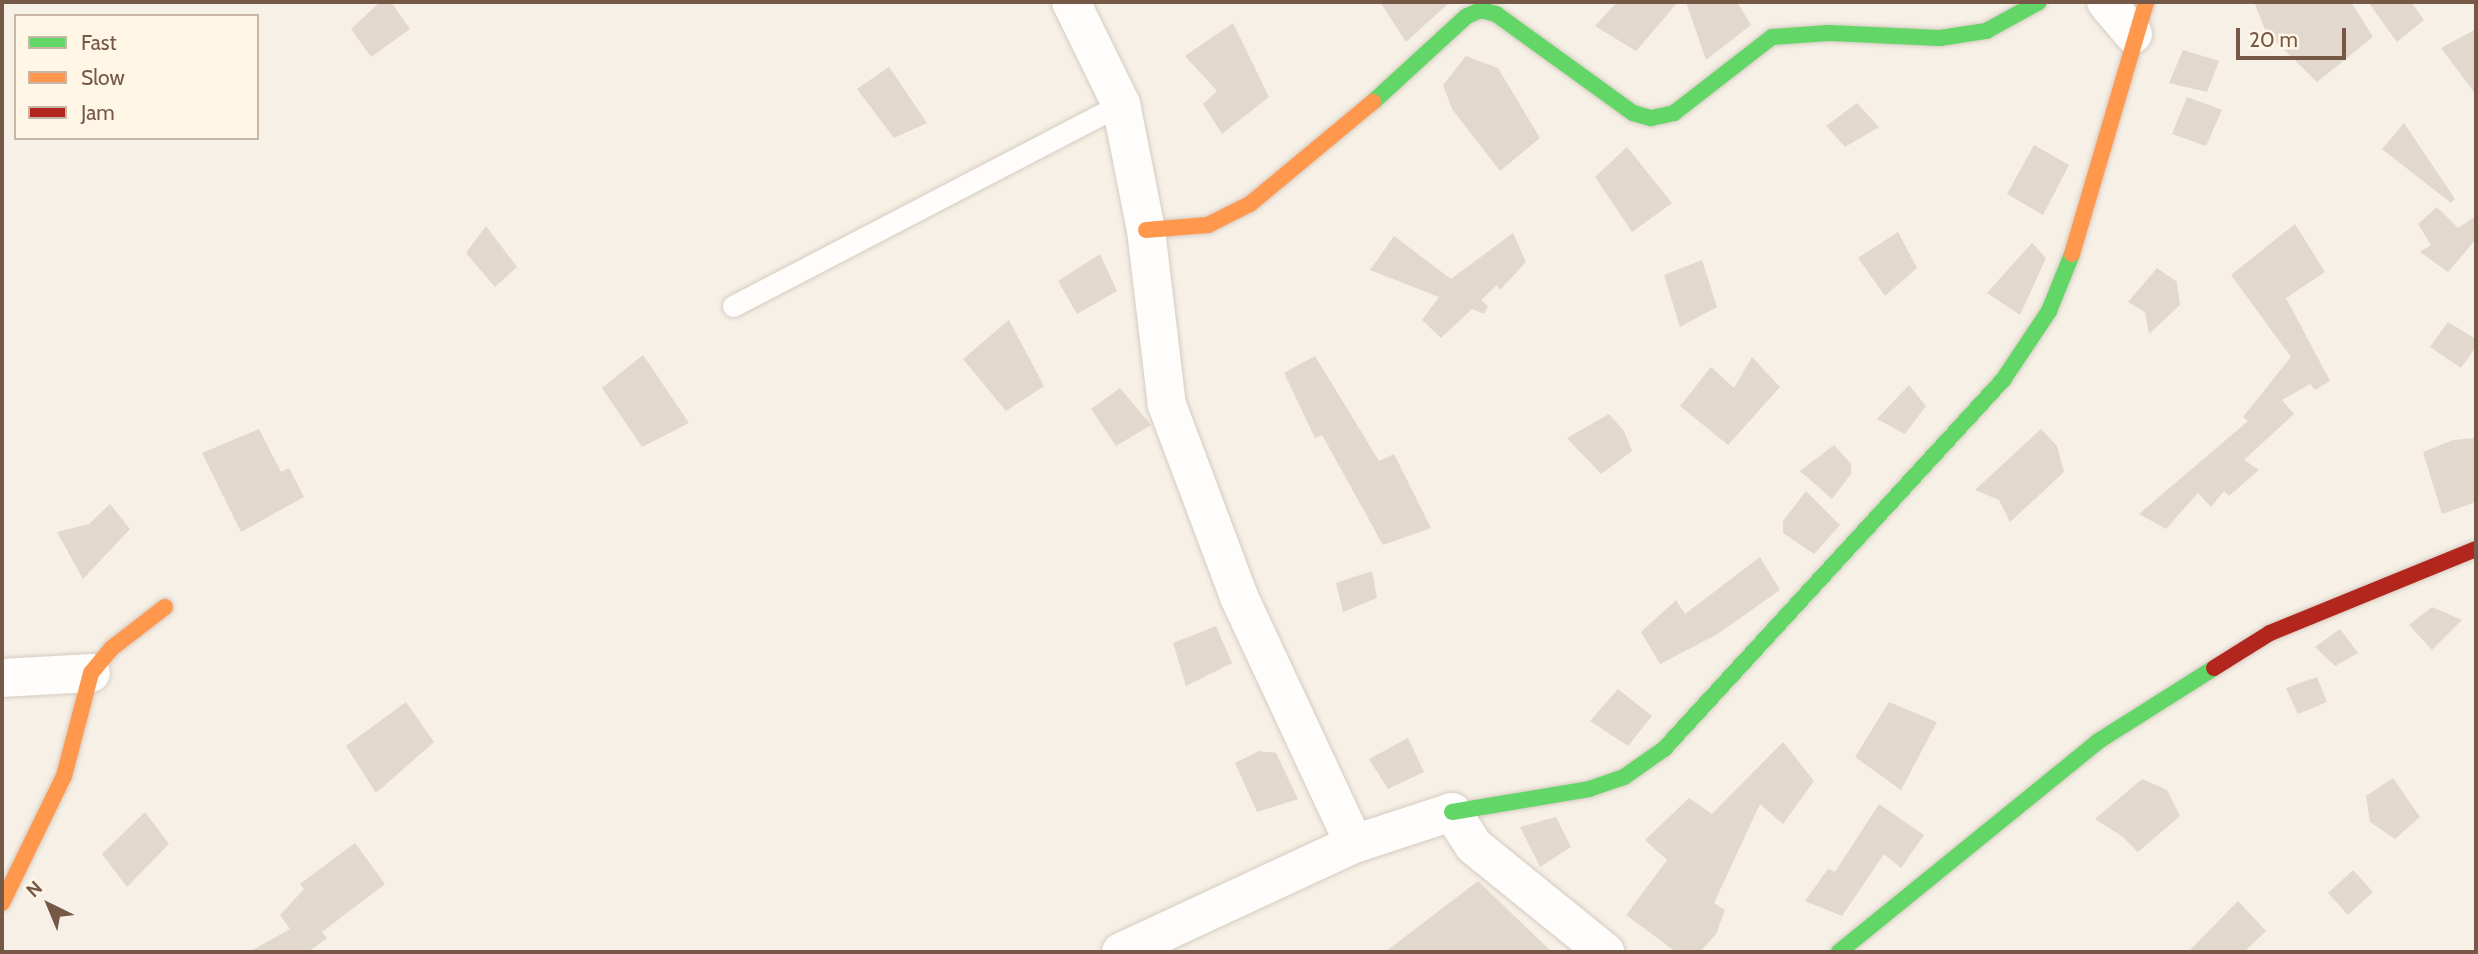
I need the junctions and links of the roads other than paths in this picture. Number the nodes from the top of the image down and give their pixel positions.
1 (1071, 2) edge
2 (2039, 2) edge
3 (2106, 2) edge
4 (2140, 18) edge
5 (1121, 104) junction
6 (1146, 230) junction
7 (733, 306) dead end
8 (2476, 550) edge
9 (165, 607) dead end
10 (91, 673) junction
11 (2, 678) edge
12 (1452, 812) junction
13 (1354, 844) junction
14 (2, 903) edge
15 (1121, 952) edge
16 (1605, 952) edge
17 (1839, 952) edge

1 - 5 street
2 - 6 street
3 - 4 street
4 - 12 street
5 - 6 street
5 - 7 lane
6 - 13 street
8 - 17 street
9 - 10 street
10 - 11 street
10 - 14 street
12 - 13 street
12 - 16 street
13 - 15 street

